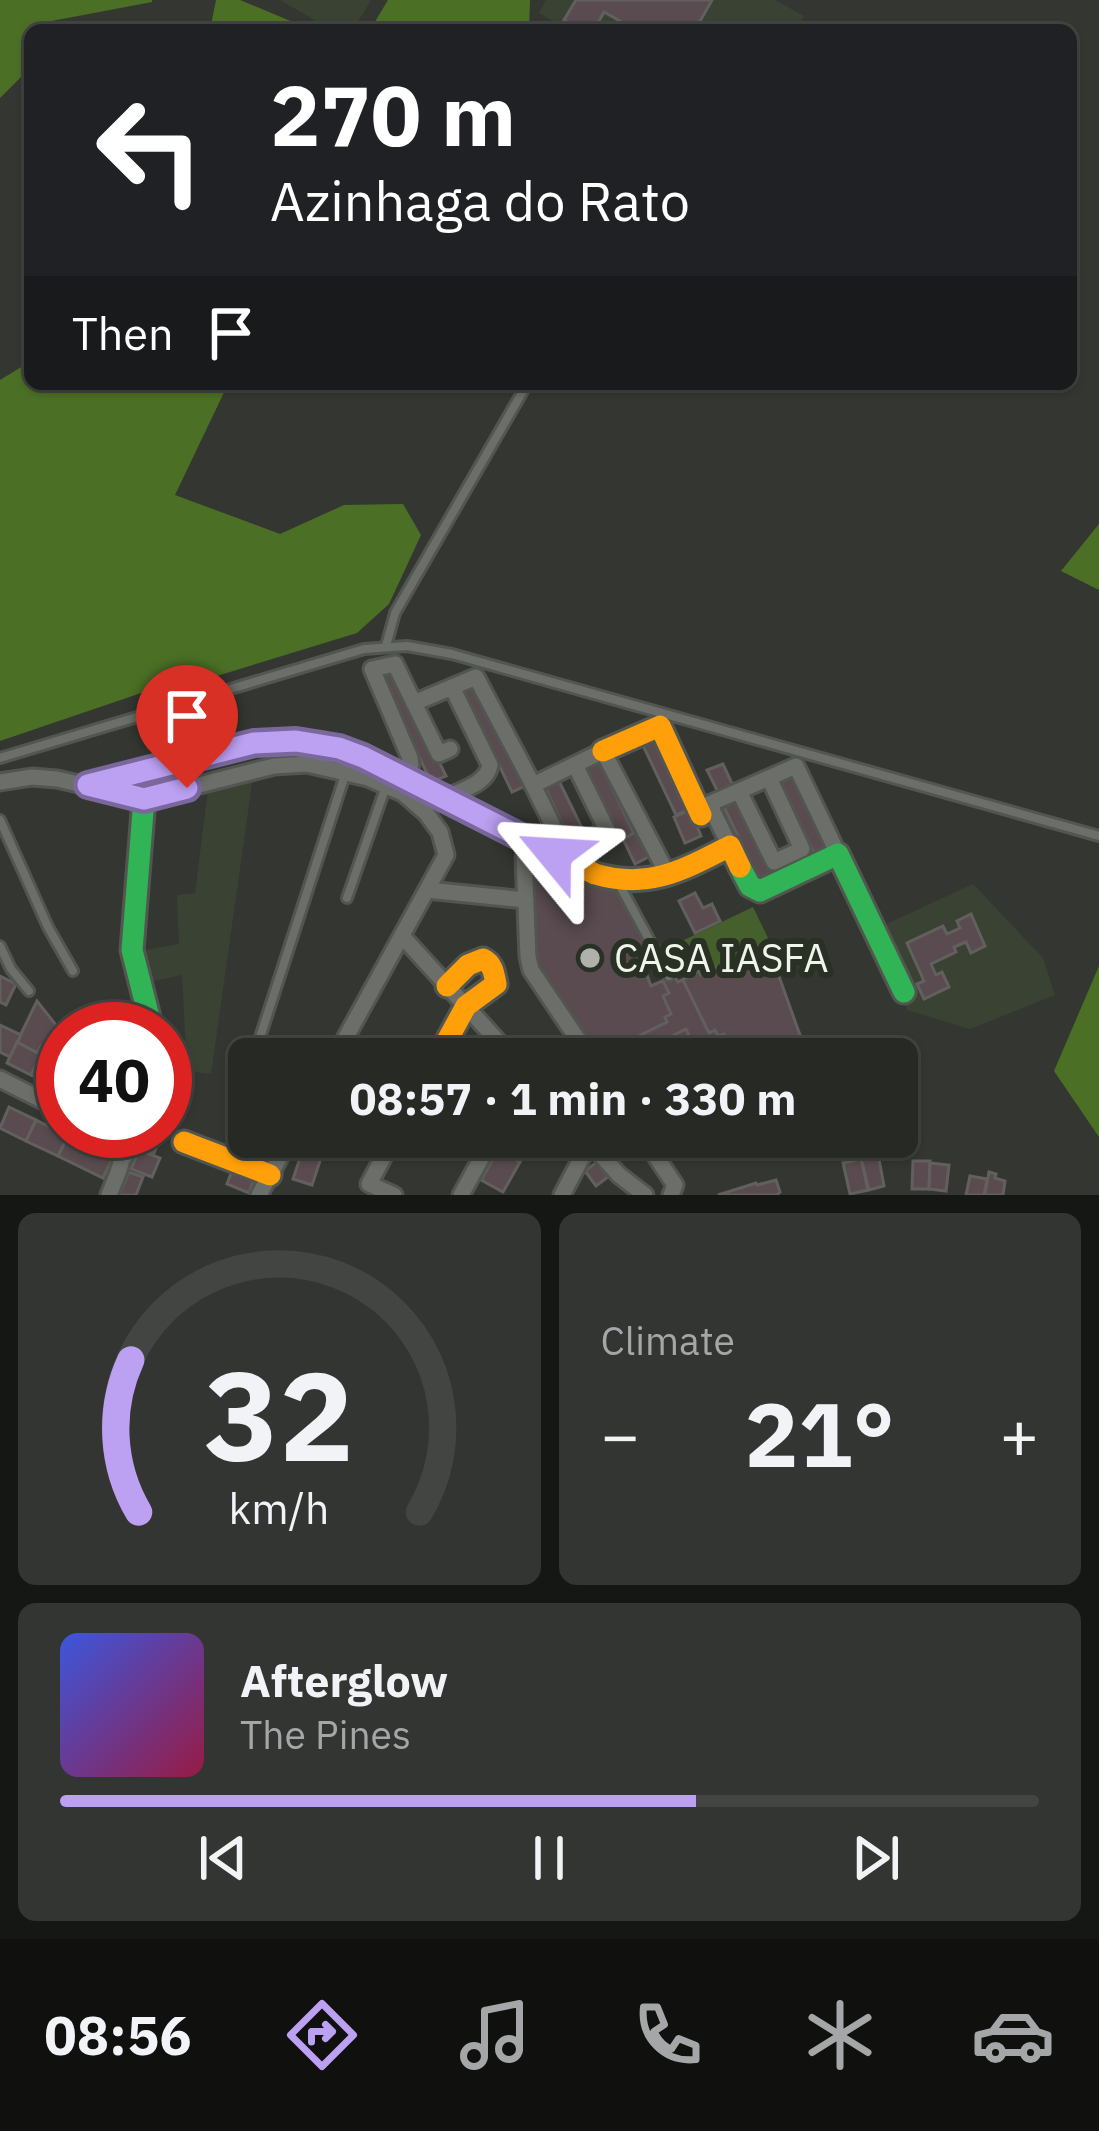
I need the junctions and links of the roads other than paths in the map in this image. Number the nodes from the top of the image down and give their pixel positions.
1 (524, 390) edge
2 (386, 646) junction
3 (452, 687) junction
4 (414, 703) junction
5 (450, 749) dead end
6 (603, 752) junction
7 (0, 758) edge
8 (575, 765) junction
9 (346, 772) junction
10 (769, 778) junction
11 (392, 780) junction
12 (0, 782) edge
13 (88, 785) junction
14 (533, 785) junction
15 (739, 791) junction
16 (446, 798) junction
17 (144, 799) junction
18 (701, 815) dead end
19 (0, 820) edge
20 (1099, 836) edge
21 (730, 847) junction
22 (554, 854) junction
23 (838, 854) junction
24 (524, 856) dead end
25 (668, 875) junction
26 (619, 882) junction
27 (427, 890) junction
28 (346, 898) dead end
29 (526, 901) junction
30 (402, 936) junction
31 (0, 946) edge
32 (73, 971) dead end
33 (669, 976) dead end
34 (447, 986) junction
35 (29, 992) dead end
36 (904, 992) dead end
37 (145, 1002) edge
38 (466, 1006) junction
39 (260, 1038) edge
40 (346, 1038) edge
41 (448, 1038) edge
42 (495, 1038) edge
43 (574, 1038) edge
44 (0, 1078) edge
45 (36, 1097) edge
46 (192, 1146) edge
47 (281, 1158) edge
48 (383, 1158) edge
49 (481, 1158) edge
50 (579, 1158) edge
51 (603, 1158) edge
52 (657, 1158) edge
53 (122, 1160) edge
54 (267, 1186) edge
55 (110, 1195) edge
56 (394, 1195) edge
57 (461, 1195) edge
58 (562, 1195) edge
59 (645, 1195) edge
60 (671, 1195) edge

1 - 2 lane
2 - 7 lane
2 - 20 lane
3 - 4 street
3 - 14 street
3 - 16 street
4 - 5 street
4 - 11 street
6 - 8 street
6 - 18 street
6 - 25 street
8 - 14 street
8 - 22 street
9 - 11 street
9 - 17 street
9 - 39 lane
10 - 15 street
10 - 15 street
10 - 23 street
11 - 13 street
11 - 16 street
11 - 27 street
11 - 28 lane
12 - 13 street
13 - 17 street
14 - 22 street
15 - 21 street
16 - 22 street
17 - 37 street
19 - 32 lane
21 - 23 street
21 - 25 street
22 - 26 street
23 - 36 street
24 - 29 street
25 - 26 street
26 - 33 lane
27 - 29 street
27 - 30 street
29 - 43 street
30 - 34 street
30 - 40 street
31 - 35 lane
34 - 38 street
34 - 38 street
38 - 41 street
38 - 42 street
44 - 45 street
46 - 54 street
47 - 54 street
48 - 56 street
49 - 57 street
50 - 58 street
51 - 59 street
52 - 60 street
53 - 55 street

